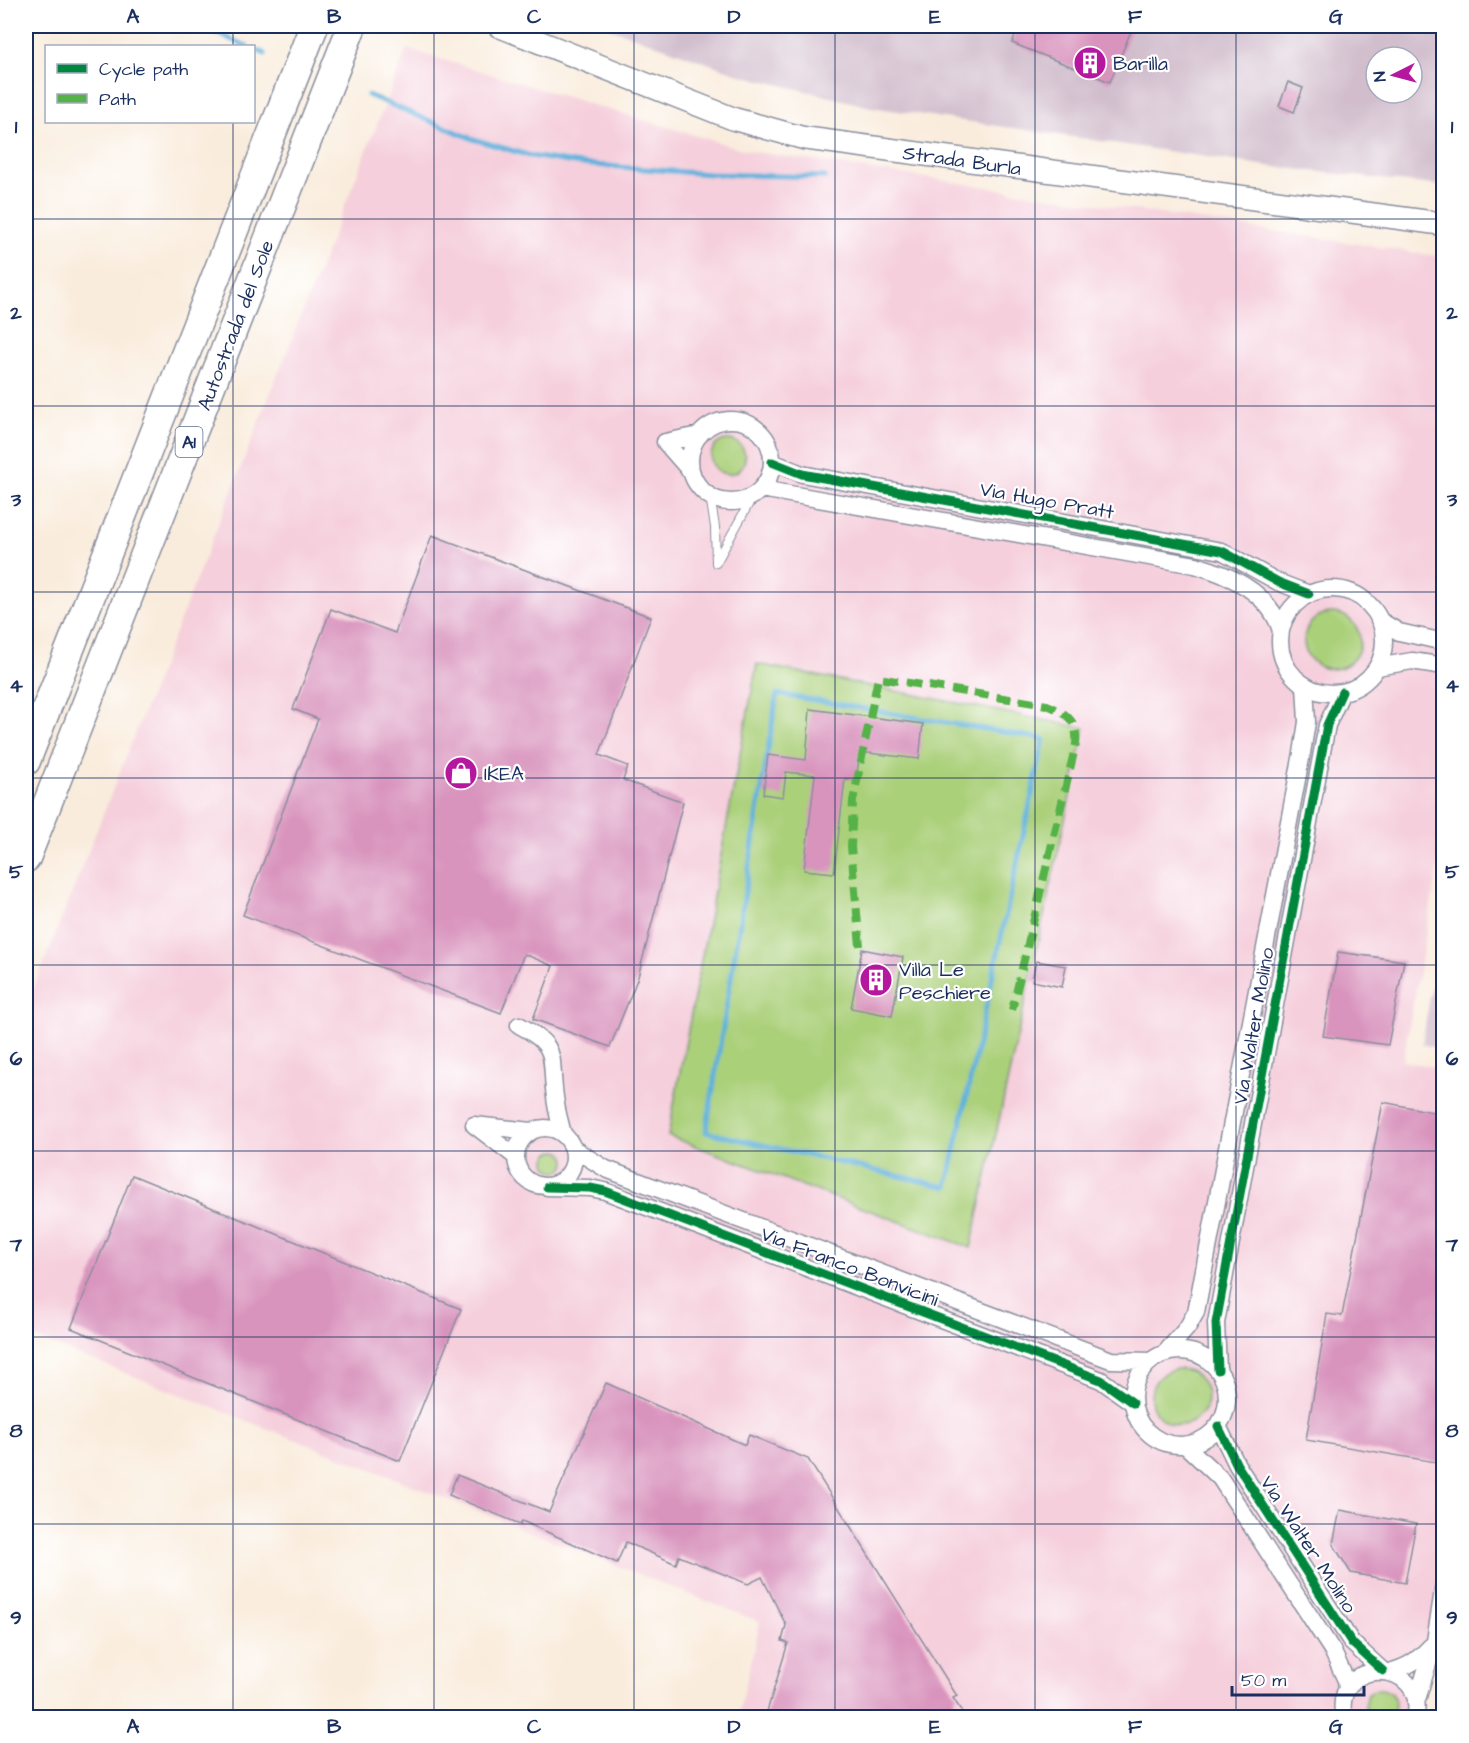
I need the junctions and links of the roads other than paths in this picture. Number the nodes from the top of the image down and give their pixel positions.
1 (314, 26) edge
2 (352, 26) edge
3 (499, 26) edge
4 (1443, 224) edge
5 (699, 435) junction
6 (772, 462) junction
7 (692, 473) junction
8 (757, 492) junction
9 (710, 496) junction
10 (1308, 594) junction
11 (1379, 620) junction
12 (1281, 631) junction
13 (1443, 642) edge
14 (1443, 666) edge
15 (1377, 667) junction
16 (1305, 685) junction
17 (1342, 692) junction
18 (26, 761) edge
19 (26, 858) edge
20 (519, 1025) dead end
21 (555, 1098) junction
22 (535, 1130) junction
23 (563, 1134) junction
24 (574, 1149) junction
25 (516, 1157) junction
26 (547, 1187) junction
27 (1158, 1357) junction
28 (1218, 1370) junction
29 (1133, 1403) junction
30 (1218, 1426) junction
31 (1185, 1445) junction
32 (1443, 1585) edge
33 (1435, 1641) junction
34 (1386, 1671) junction
35 (1347, 1690) junction
36 (1415, 1710) edge
37 (1344, 1718) edge

1 - 18 highway, Autostrada del Sole / A1
2 - 19 highway, Autostrada del Sole / A1
3 - 4 main road, Strada Burla
5 - 6 street
5 - 7 street
5 - 7 street
6 - 8 street
6 - 10 street, Via Hugo Pratt
7 - 9 street
8 - 9 street
8 - 9 lane
8 - 12 street, Via Hugo Pratt
10 - 11 street
10 - 12 street
11 - 13 street
11 - 15 street
12 - 16 street
14 - 15 street
15 - 17 street
16 - 17 street
16 - 27 street, Via Walter Molino
17 - 28 street, Via Walter Molino
20 - 21 street
21 - 22 street
21 - 23 street
22 - 23 street
22 - 25 street
22 - 25 street
23 - 24 street, Via Franco Bonvicini
24 - 26 street
24 - 27 street, Via Franco Bonvicini
25 - 26 street, Via Franco Bonvicini
26 - 29 street, Via Franco Bonvicini
27 - 28 street
27 - 29 street, Via Walter Molino
28 - 30 street, Via Walter Molino
29 - 31 street
30 - 31 street
30 - 34 street, Via Walter Molino
31 - 35 street, Via Walter Molino
32 - 33 street
33 - 34 street
33 - 36 street
34 - 35 street
34 - 36 street, Via Walter Molino
35 - 37 street, Via Walter Molino

